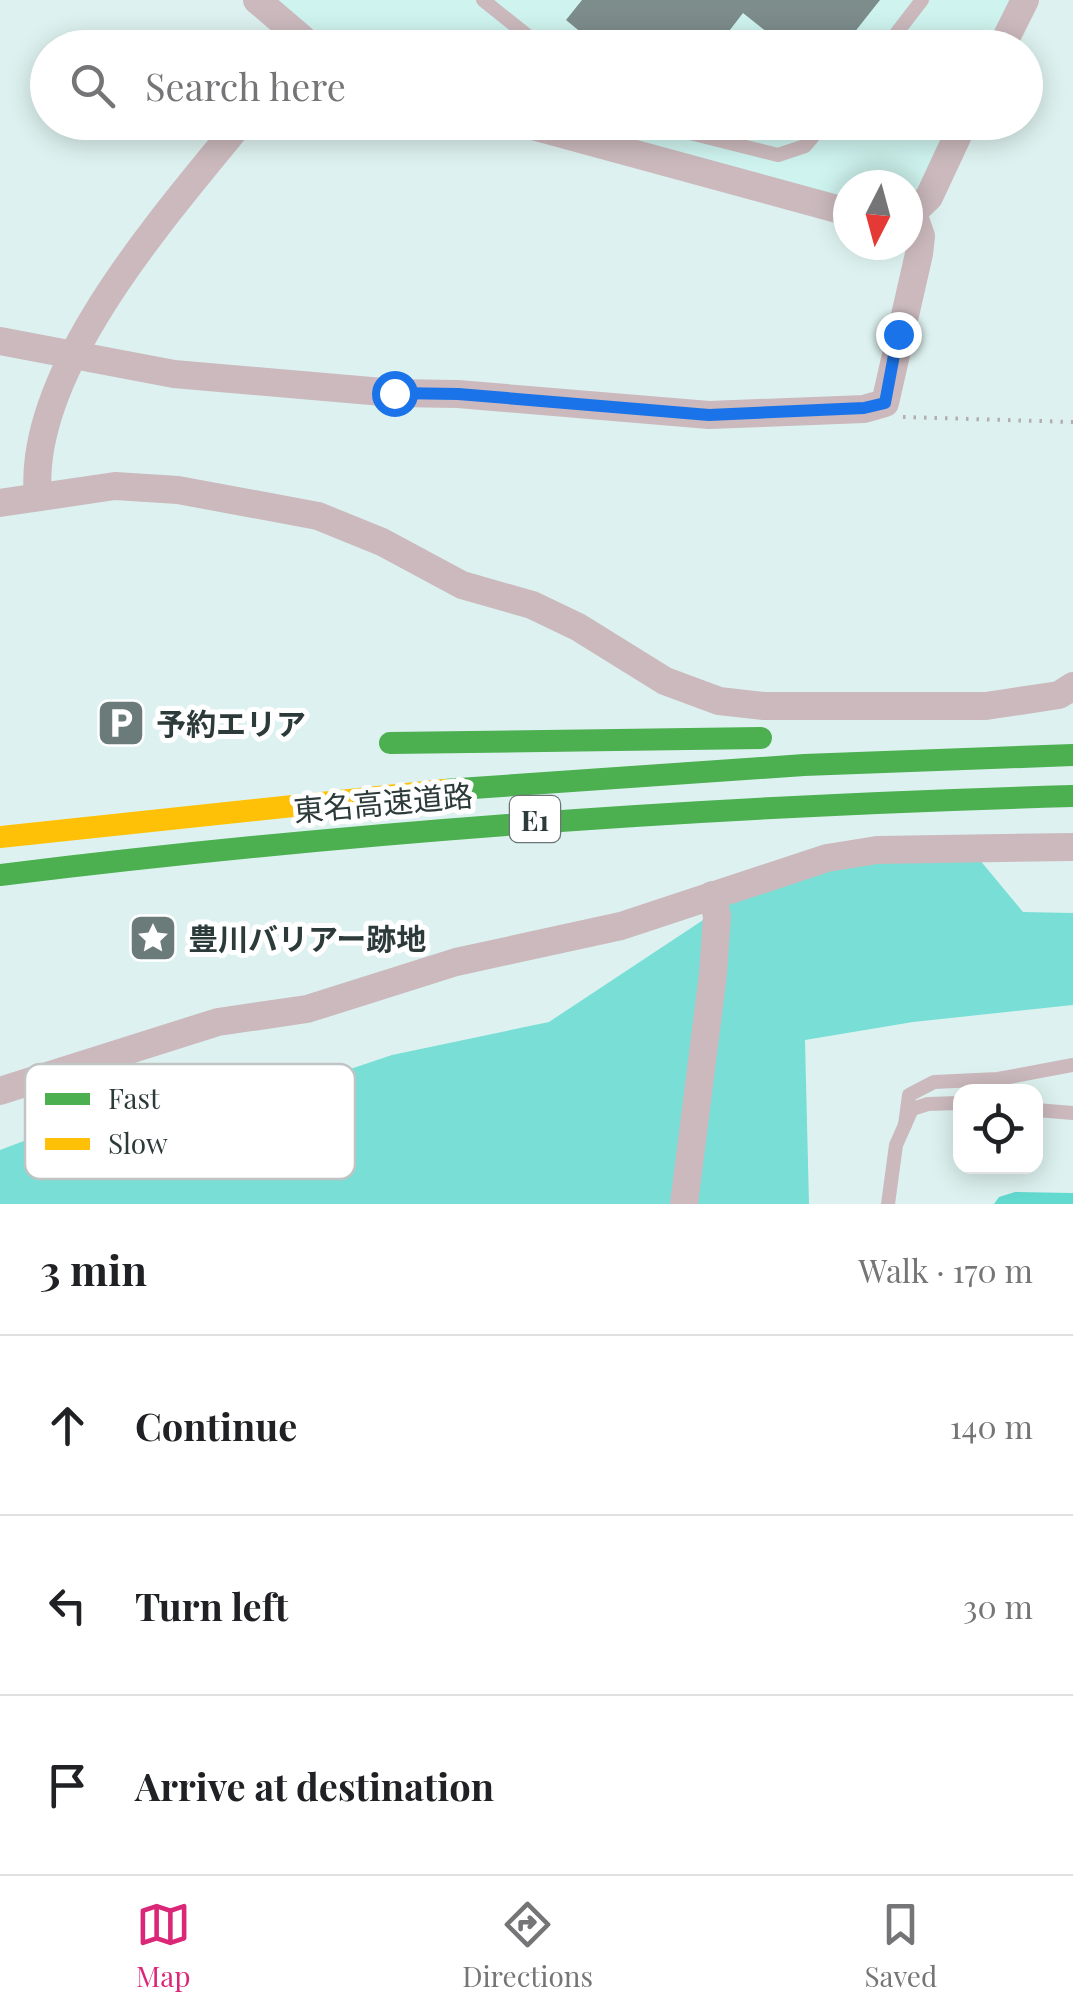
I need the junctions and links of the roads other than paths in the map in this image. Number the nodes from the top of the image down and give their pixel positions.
1 (257, 0) edge
2 (483, 0) edge
3 (922, 0) edge
4 (1025, 0) edge
5 (290, 30) edge
6 (520, 30) edge
7 (899, 30) edge
8 (1010, 30) edge
9 (227, 140) edge
10 (584, 140) edge
11 (718, 140) edge
12 (810, 140) edge
13 (956, 140) edge
14 (923, 204) edge
15 (833, 208) edge
16 (918, 260) edge
17 (0, 341) edge
18 (70, 354) junction
19 (38, 497) junction
20 (0, 502) edge
21 (1068, 695) edge
22 (898, 737) dead end
23 (786, 738) dead end
24 (390, 744) dead end
25 (1072, 756) edge
26 (1073, 796) edge
27 (0, 837) edge
28 (1073, 847) edge
29 (0, 875) edge
30 (712, 895) junction
31 (85, 1064) edge
32 (1073, 1066) edge
33 (25, 1083) edge
34 (0, 1091) edge
35 (953, 1103) edge
36 (1043, 1111) edge
37 (1073, 1113) edge
38 (905, 1126) junction
39 (684, 1204) edge
40 (888, 1204) edge

1 - 5 street
2 - 6 lane
3 - 7 lane
4 - 8 street
9 - 18 street
10 - 15 street
11 - 12 lane
13 - 14 street
16 - 18 street
17 - 18 street
18 - 19 street
19 - 20 street
19 - 21 street
22 - 25 highway
23 - 24 highway
25 - 27 highway, 東名高速道路 / E1
26 - 29 highway, 東名高速道路 / E1
28 - 30 street
30 - 31 street
30 - 39 street
32 - 38 lane
33 - 34 street
35 - 38 lane
36 - 37 lane
38 - 40 lane

